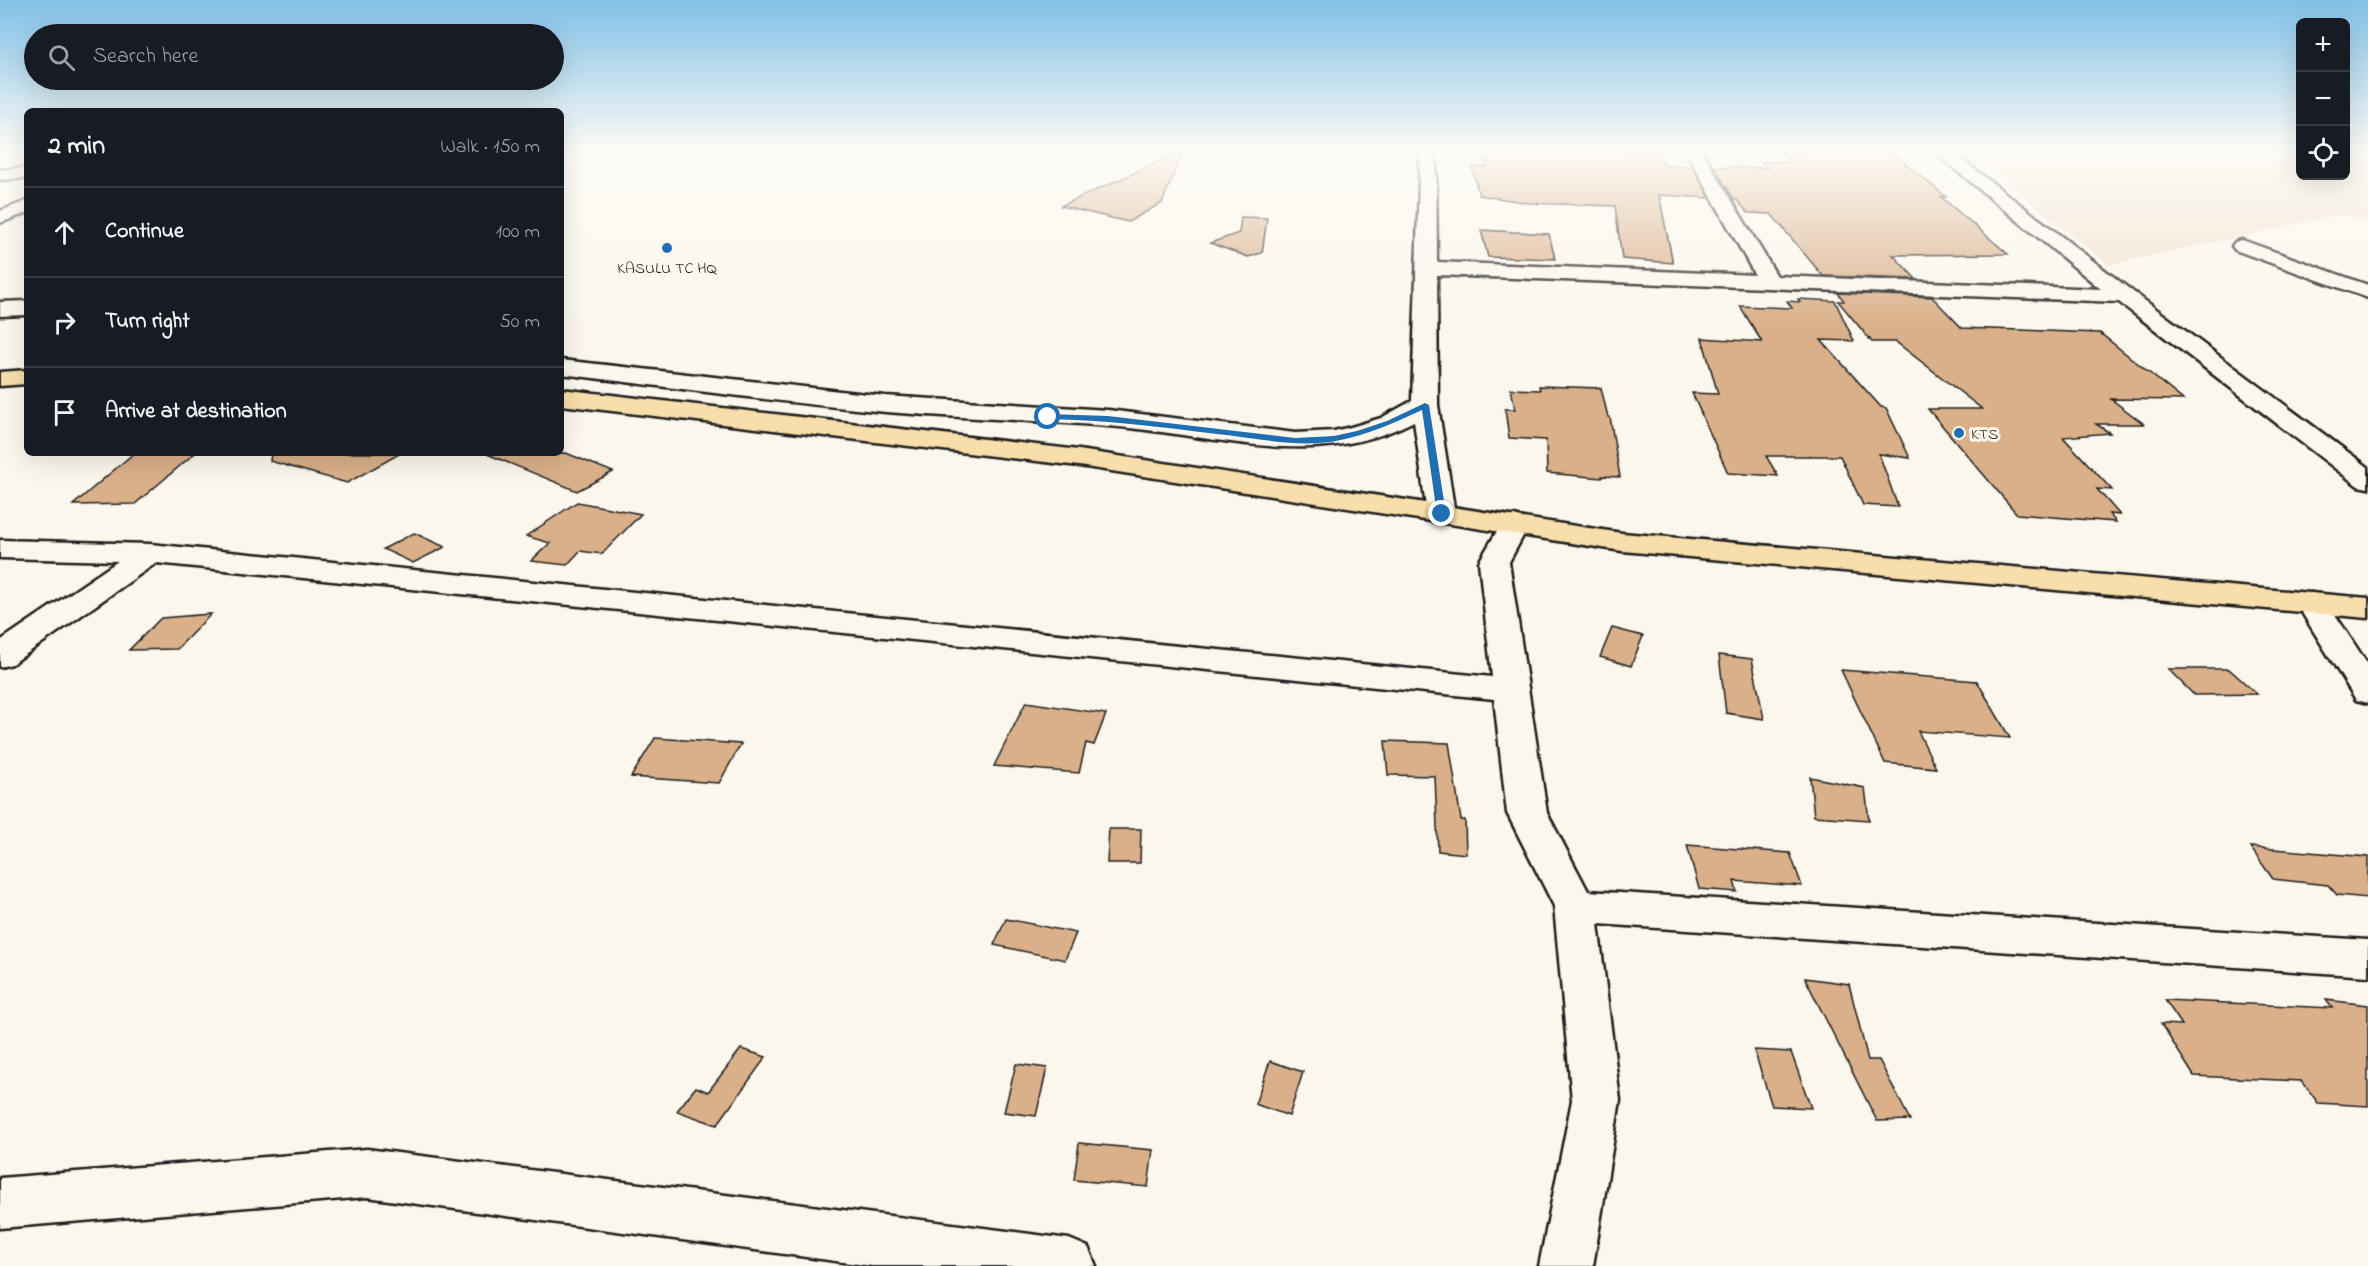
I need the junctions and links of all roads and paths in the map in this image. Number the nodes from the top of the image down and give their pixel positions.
1 (19, 210) edge
2 (1428, 210) edge
3 (1728, 210) edge
4 (2016, 210) edge
5 (0, 217) edge
6 (2242, 246) dead end
7 (1428, 268) junction
8 (1770, 282) junction
9 (2368, 292) edge
10 (2124, 296) junction
11 (24, 308) edge
12 (0, 309) edge
13 (564, 367) edge
14 (24, 377) edge
15 (0, 379) edge
16 (564, 397) edge
17 (1425, 405) junction
18 (2368, 480) edge
19 (1442, 514) junction
20 (1514, 525) junction
21 (0, 549) edge
22 (150, 553) junction
23 (2312, 603) junction
24 (2368, 608) edge
25 (0, 657) edge
26 (1510, 690) junction
27 (2368, 692) edge
28 (1575, 906) junction
29 (2368, 958) edge
30 (0, 1203) edge
31 (1069, 1266) edge
32 (1566, 1266) edge

1 - 5 street
2 - 7 street
3 - 8 street
4 - 10 street
6 - 9 street
7 - 8 street
7 - 17 street
8 - 10 street
10 - 18 street
11 - 12 street
13 - 17 street
14 - 15 highway
16 - 19 highway
17 - 19 street
19 - 20 highway
20 - 23 highway
20 - 26 street
21 - 22 street
22 - 25 street
22 - 26 street
23 - 24 highway
23 - 27 street
26 - 28 street
28 - 29 street
28 - 32 street
30 - 31 street

